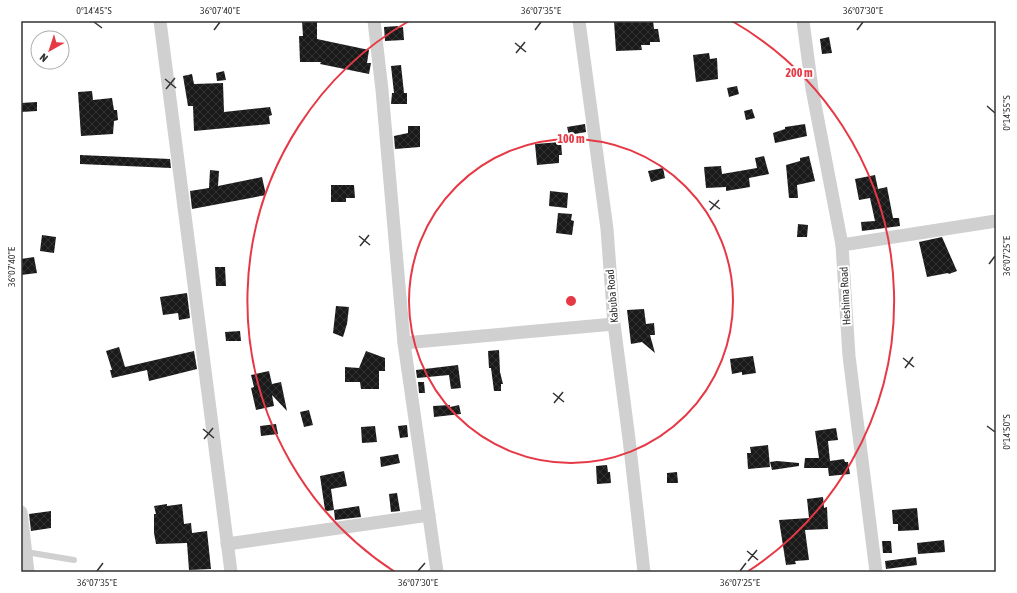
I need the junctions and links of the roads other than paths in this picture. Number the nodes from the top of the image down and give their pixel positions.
1 (160, 21) edge
2 (374, 21) edge
3 (579, 21) edge
4 (803, 21) edge
5 (996, 221) edge
6 (842, 245) junction
7 (614, 324) junction
8 (404, 343) junction
9 (21, 512) edge
10 (429, 515) junction
11 (227, 544) junction
12 (26, 552) junction
13 (74, 560) dead end
14 (28, 572) edge
15 (231, 572) edge
16 (437, 572) edge
17 (644, 572) edge
18 (876, 572) edge

1 - 11 street
2 - 8 street
3 - 7 street, Kabuba Road
4 - 6 street, Heshima Road
5 - 6 street
6 - 18 street, Heshima Road
7 - 8 street
7 - 17 street, Kabuba Road
8 - 10 street
9 - 12 street
10 - 11 street
10 - 16 street
11 - 15 street
12 - 13 lane
12 - 14 street

